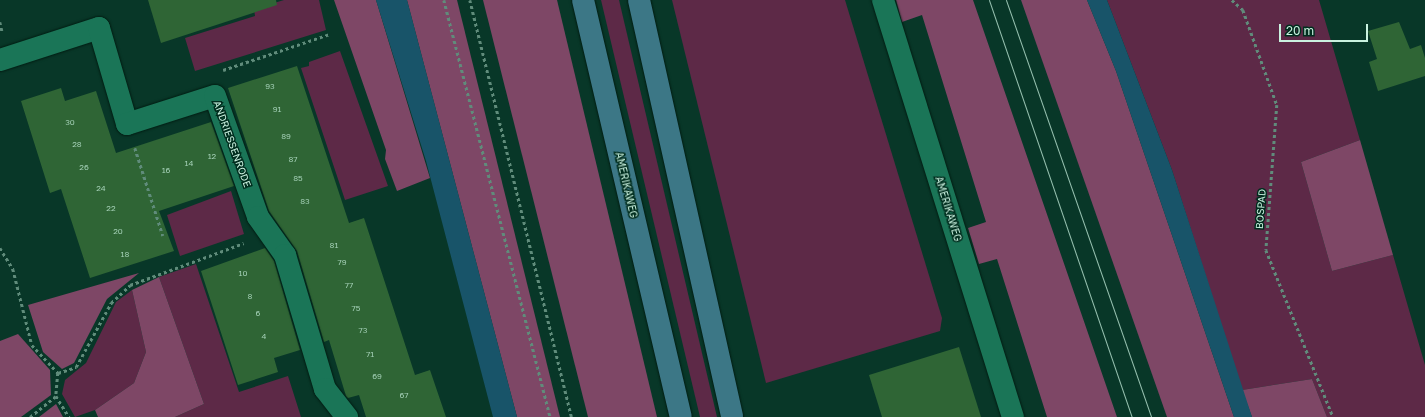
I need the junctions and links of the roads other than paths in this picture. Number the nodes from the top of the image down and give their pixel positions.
1 (583, 0) edge
2 (640, 0) edge
3 (883, 0) edge
4 (0, 60) edge
5 (346, 417) edge
6 (681, 417) edge
7 (732, 417) edge
8 (1013, 417) edge

1 - 6 main road, AMERIKAWEG
2 - 7 main road
3 - 8 street, AMERIKAWEG
4 - 5 street, ANDRIESSENRODE

